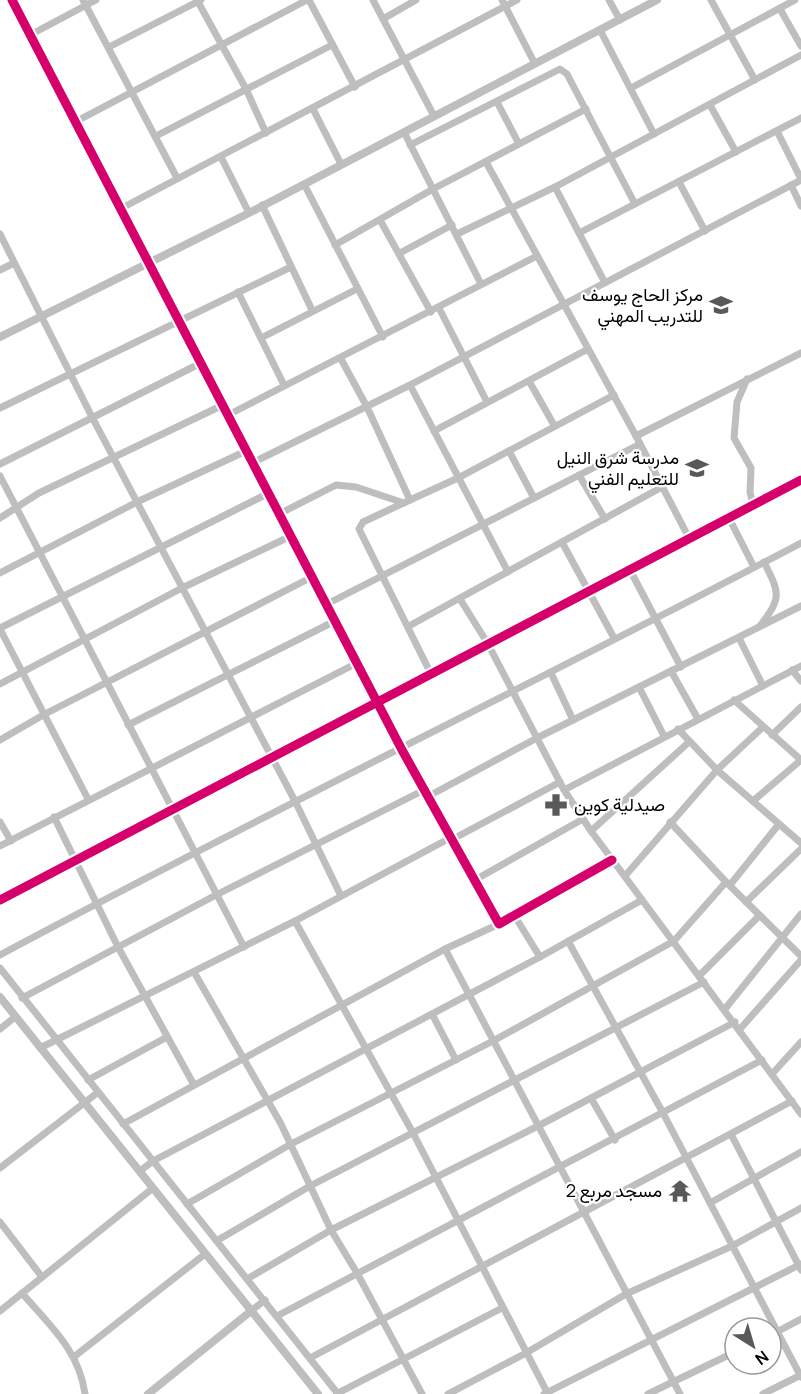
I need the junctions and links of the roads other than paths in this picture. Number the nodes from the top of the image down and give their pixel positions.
1 (12, 0) edge
2 (96, 0) edge
3 (308, 0) edge
4 (373, 0) edge
5 (416, 0) edge
6 (517, 0) edge
7 (609, 0) edge
8 (657, 0) edge
9 (711, 0) edge
10 (795, 0) edge
11 (199, 1) edge
12 (84, 3) edge
13 (504, 3) edge
14 (780, 9) junction
15 (383, 19) junction
16 (620, 20) junction
17 (600, 30) junction
18 (30, 34) junction
19 (730, 36) junction
20 (332, 45) junction
21 (223, 46) junction
22 (801, 46) edge
23 (109, 47) junction
24 (801, 55) edge
25 (405, 61) junction
26 (535, 64) junction
27 (755, 80) junction
28 (355, 87) junction
29 (631, 88) junction
30 (246, 89) junction
31 (132, 93) junction
32 (497, 102) junction
33 (710, 105) junction
34 (313, 109) junction
35 (586, 109) junction
36 (434, 116) junction
37 (801, 118) edge
38 (75, 122) junction
39 (777, 131) junction
40 (404, 132) junction
41 (266, 133) junction
42 (654, 134) junction
43 (156, 136) junction
44 (519, 144) junction
45 (410, 145) junction
46 (736, 152) junction
47 (221, 157) junction
48 (611, 157) junction
49 (486, 162) junction
50 (341, 164) junction
51 (177, 178) junction
52 (801, 180) edge
53 (679, 182) junction
54 (304, 184) junction
55 (791, 185) junction
56 (555, 187) junction
57 (433, 189) junction
58 (635, 204) junction
59 (262, 205) junction
60 (801, 206) edge
61 (511, 208) junction
62 (120, 209) junction
63 (249, 213) junction
64 (380, 220) junction
65 (452, 225) junction
66 (705, 231) junction
67 (579, 233) junction
68 (0, 234) edge
69 (457, 234) junction
70 (335, 245) junction
71 (400, 253) junction
72 (537, 256) junction
73 (150, 262) junction
74 (14, 263) junction
75 (291, 267) junction
76 (0, 270) edge
77 (604, 281) junction
78 (481, 284) junction
79 (357, 289) junction
80 (238, 292) junction
81 (563, 303) junction
82 (439, 308) junction
83 (312, 310) junction
84 (430, 312) junction
85 (41, 315) junction
86 (178, 321) junction
87 (0, 337) edge
88 (383, 337) junction
89 (261, 338) junction
90 (588, 348) junction
91 (801, 353) edge
92 (463, 355) junction
93 (341, 359) junction
94 (201, 363) junction
95 (70, 373) junction
96 (747, 379) junction
97 (529, 381) junction
98 (284, 385) junction
99 (410, 385) junction
100 (614, 395) junction
101 (487, 402) junction
102 (223, 405) junction
103 (367, 407) junction
104 (0, 408) edge
105 (228, 415) junction
106 (92, 417) junction
107 (554, 425) junction
108 (434, 431) junction
109 (636, 436) junction
110 (640, 444) junction
111 (246, 451) junction
112 (509, 452) junction
113 (115, 458) junction
114 (252, 463) junction
115 (0, 464) edge
116 (579, 475) junction
117 (0, 476) edge
118 (458, 478) junction
119 (801, 480) edge
120 (662, 487) junction
121 (269, 493) junction
122 (534, 498) junction
123 (138, 501) junction
124 (407, 502) junction
125 (753, 505) junction
126 (17, 509) junction
127 (279, 514) junction
128 (0, 518) edge
129 (729, 518) junction
130 (604, 519) junction
131 (482, 524) junction
132 (291, 536) junction
133 (690, 540) junction
134 (801, 543) edge
135 (562, 544) junction
136 (162, 545) junction
137 (40, 552) junction
138 (764, 562) junction
139 (754, 567) junction
140 (630, 570) junction
141 (508, 572) junction
142 (0, 573) edge
143 (384, 576) junction
144 (312, 577) junction
145 (182, 588) junction
146 (589, 591) junction
147 (62, 595) junction
148 (460, 599) junction
149 (327, 604) junction
150 (801, 606) edge
151 (656, 618) junction
152 (335, 621) junction
153 (409, 626) junction
154 (0, 629) edge
155 (758, 629) junction
156 (204, 632) junction
157 (614, 638) junction
158 (739, 638) junction
159 (84, 639) junction
160 (488, 644) junction
161 (357, 663) junction
162 (801, 666) edge
163 (681, 667) junction
164 (792, 670) junction
165 (671, 671) junction
166 (22, 673) junction
167 (551, 673) junction
168 (228, 674) junction
169 (431, 674) junction
170 (801, 681) edge
171 (107, 683) junction
172 (0, 684) edge
173 (764, 686) junction
174 (639, 687) junction
175 (513, 692) junction
176 (734, 700) junction
177 (378, 703) junction
178 (801, 706) edge
179 (45, 714) junction
180 (250, 716) junction
181 (698, 719) junction
182 (573, 720) junction
183 (128, 725) junction
184 (763, 727) junction
185 (678, 729) junction
186 (772, 735) junction
187 (664, 736) junction
188 (537, 738) junction
189 (0, 740) edge
190 (689, 742) junction
191 (402, 750) junction
192 (272, 759) junction
193 (801, 760) edge
194 (150, 768) junction
195 (717, 770) junction
196 (560, 782) junction
197 (564, 790) junction
198 (425, 794) junction
199 (88, 799) junction
200 (295, 801) junction
201 (753, 801) junction
202 (174, 811) junction
203 (54, 817) junction
204 (583, 819) junction
205 (0, 822) edge
206 (670, 822) junction
207 (779, 824) junction
208 (591, 831) junction
209 (451, 839) junction
210 (11, 840) junction
211 (801, 843) edge
212 (318, 845) junction
213 (0, 846) edge
214 (195, 853) junction
215 (612, 860) junction
216 (76, 861) junction
217 (625, 876) junction
218 (473, 881) junction
219 (728, 884) junction
220 (216, 895) junction
221 (341, 896) junction
222 (0, 900) edge
223 (642, 900) junction
224 (746, 902) junction
225 (97, 903) junction
226 (801, 914) edge
227 (514, 915) junction
228 (759, 916) junction
229 (296, 921) junction
230 (499, 924) junction
231 (782, 938) junction
232 (568, 941) junction
233 (674, 941) junction
234 (118, 947) junction
235 (244, 947) junction
236 (445, 949) junction
237 (0, 956) edge
238 (540, 957) junction
239 (801, 958) edge
240 (0, 968) edge
241 (194, 972) junction
242 (702, 979) junction
243 (592, 986) junction
244 (145, 995) junction
245 (469, 995) junction
246 (0, 998) edge
247 (22, 998) junction
248 (341, 1006) junction
249 (725, 1010) junction
250 (432, 1014) junction
251 (15, 1017) junction
252 (735, 1022) junction
253 (0, 1029) edge
254 (616, 1029) junction
255 (740, 1029) junction
256 (167, 1037) junction
257 (55, 1041) junction
258 (493, 1041) junction
259 (801, 1042) edge
260 (40, 1048) junction
261 (366, 1048) junction
262 (244, 1058) junction
263 (456, 1060) junction
264 (762, 1060) junction
265 (639, 1072) junction
266 (771, 1074) junction
267 (88, 1080) junction
268 (515, 1080) junction
269 (194, 1085) junction
270 (391, 1092) junction
271 (97, 1093) junction
272 (591, 1098) junction
273 (792, 1101) junction
274 (85, 1102) junction
275 (268, 1102) junction
276 (663, 1113) junction
277 (801, 1114) edge
278 (123, 1124) junction
279 (538, 1126) junction
280 (413, 1133) junction
281 (731, 1134) junction
282 (615, 1140) junction
283 (291, 1144) junction
284 (801, 1152) edge
285 (686, 1158) junction
286 (153, 1161) junction
287 (0, 1168) edge
288 (560, 1168) junction
289 (140, 1171) junction
290 (435, 1178) junction
291 (753, 1178) junction
292 (310, 1186) junction
293 (153, 1188) junction
294 (710, 1203) junction
295 (187, 1204) junction
296 (801, 1208) edge
297 (584, 1213) junction
298 (456, 1219) junction
299 (0, 1222) edge
300 (775, 1222) junction
301 (331, 1230) junction
302 (218, 1240) junction
303 (732, 1246) junction
304 (205, 1254) junction
305 (800, 1267) edge
306 (481, 1269) junction
307 (357, 1273) junction
308 (42, 1277) junction
309 (247, 1279) junction
310 (755, 1289) junction
311 (22, 1293) junction
312 (626, 1294) junction
313 (265, 1300) junction
314 (502, 1308) junction
315 (0, 1311) edge
316 (251, 1311) junction
317 (277, 1316) junction
318 (767, 1316) edge
319 (801, 1319) edge
320 (383, 1321) junction
321 (783, 1328) edge
322 (651, 1342) junction
323 (783, 1347) edge
324 (526, 1353) junction
325 (75, 1356) junction
326 (310, 1358) junction
327 (723, 1358) edge
328 (403, 1360) junction
329 (801, 1376) edge
330 (674, 1381) junction
331 (85, 1394) edge
332 (148, 1394) edge
333 (318, 1394) edge
334 (338, 1394) edge
335 (422, 1394) edge
336 (448, 1394) edge
337 (546, 1394) edge
338 (648, 1394) edge
339 (680, 1394) edge
340 (763, 1394) edge

1 - 18 street
2 - 12 street
3 - 20 street
3 - 21 street
4 - 15 street
5 - 15 street
6 - 13 street
7 - 16 street
8 - 16 street
9 - 19 street
10 - 14 street
11 - 21 street
11 - 23 street
12 - 18 street
12 - 23 street
13 - 25 street
13 - 26 street
14 - 19 street
14 - 22 street
15 - 25 street
16 - 17 street
17 - 26 street
17 - 29 street
18 - 38 street
19 - 27 street
19 - 29 street
20 - 28 street
20 - 30 street
21 - 30 street
21 - 31 street
23 - 31 street
24 - 27 street
25 - 28 street
25 - 36 street
26 - 36 street
27 - 33 street
28 - 34 street
29 - 42 street
30 - 41 street
30 - 43 street
31 - 38 street
31 - 43 street
32 - 35 street
32 - 44 street
32 - 45 street
33 - 42 street
33 - 46 street
34 - 41 street
34 - 50 street
35 - 44 street
35 - 48 street
36 - 40 street
37 - 39 street
38 - 62 street
39 - 46 street
39 - 52 street
40 - 45 street
40 - 50 street
41 - 47 street
42 - 48 street
43 - 51 street
44 - 49 street
45 - 57 street
46 - 53 street
47 - 51 street
47 - 63 street
48 - 56 street
48 - 58 street
49 - 57 street
49 - 61 street
50 - 54 street
51 - 62 street
52 - 55 street
53 - 58 street
53 - 66 street
54 - 59 street
54 - 70 street
55 - 60 street
55 - 66 street
56 - 61 street
56 - 67 street
57 - 64 street
57 - 65 street
58 - 67 street
59 - 63 street
59 - 75 street
61 - 69 street
61 - 72 street
62 - 73 street
63 - 73 street
64 - 70 street
64 - 71 street
65 - 69 street
65 - 71 street
66 - 77 street
67 - 77 street
68 - 74 street
69 - 78 street
70 - 79 street
71 - 84 street
72 - 78 street
72 - 81 street
73 - 85 street
73 - 86 street
74 - 76 street
74 - 85 street
75 - 80 street
75 - 83 street
77 - 81 street
78 - 82 street
79 - 83 street
79 - 88 street
80 - 86 street
80 - 89 street
81 - 90 street
81 - 92 street
82 - 84 street
82 - 92 street
83 - 89 street
84 - 88 street
85 - 87 street
85 - 95 street
86 - 94 street
86 - 95 street
88 - 93 street
89 - 98 street
90 - 97 street
90 - 100 street
91 - 96 street
92 - 99 street
92 - 101 street
93 - 98 street
93 - 103 street
94 - 102 street
94 - 106 street
95 - 104 street
95 - 106 street
96 - 109 street
96 - 125 street
97 - 101 street
97 - 107 street
98 - 105 street
99 - 103 street
99 - 108 street
100 - 107 street
100 - 109 street
101 - 108 street
102 - 105 street
102 - 113 street
103 - 114 street
103 - 124 street
105 - 111 street
106 - 113 street
106 - 115 street
107 - 112 street
108 - 118 street
109 - 110 street
110 - 116 street
110 - 120 street
111 - 114 street
111 - 123 street
112 - 118 street
112 - 122 street
113 - 123 street
113 - 126 street
114 - 121 street
116 - 122 street
116 - 130 street
117 - 126 street
118 - 124 street
118 - 131 street
119 - 125 street
120 - 130 street
120 - 133 street
121 - 127 street
121 - 136 street
122 - 131 street
123 - 136 street
123 - 137 street
124 - 127 street
124 - 143 street
125 - 129 street
126 - 128 street
126 - 137 street
127 - 132 street
129 - 133 street
129 - 139 street
130 - 135 street
131 - 141 street
131 - 143 street
132 - 144 street
132 - 145 street
133 - 140 street
134 - 138 street
135 - 141 street
135 - 146 street
136 - 145 street
136 - 147 street
137 - 142 street
137 - 147 street
138 - 139 street
138 - 155 street
139 - 151 street
140 - 146 street
140 - 151 street
141 - 148 street
143 - 149 street
143 - 153 street
144 - 149 street
144 - 156 street
145 - 156 street
145 - 159 street
146 - 157 street
146 - 160 street
147 - 154 street
147 - 159 street
148 - 153 street
148 - 160 street
149 - 152 street
150 - 155 street
151 - 157 street
151 - 163 street
152 - 161 street
152 - 168 street
153 - 169 street
154 - 166 street
155 - 158 street
156 - 168 street
156 - 171 street
157 - 167 street
158 - 163 street
158 - 173 street
159 - 166 street
159 - 171 street
160 - 169 street
160 - 175 street
161 - 177 street
161 - 180 street
162 - 164 street
163 - 165 street
164 - 170 street
164 - 173 street
165 - 174 street
165 - 181 street
166 - 172 street
166 - 179 street
167 - 175 street
167 - 182 street
168 - 180 street
168 - 183 street
169 - 177 street
171 - 179 street
171 - 183 street
173 - 176 street
174 - 182 street
174 - 187 street
175 - 188 street
175 - 191 street
176 - 181 street
176 - 184 street
177 - 191 street
177 - 192 street
178 - 186 street
179 - 189 street
179 - 199 street
180 - 192 street
180 - 194 street
181 - 185 street
182 - 188 street
183 - 194 street
184 - 186 street
184 - 195 street
185 - 187 street
185 - 190 street
186 - 193 street
187 - 197 street
188 - 196 street
188 - 198 street
190 - 195 street
190 - 208 street
191 - 198 street
191 - 200 street
192 - 200 street
192 - 202 street
193 - 201 street
194 - 199 street
194 - 202 street
195 - 201 street
195 - 206 street
196 - 197 street
196 - 209 street
197 - 204 street
198 - 209 street
198 - 212 street
199 - 203 street
200 - 212 street
200 - 214 street
201 - 207 street
202 - 214 street
202 - 216 street
203 - 210 street
203 - 216 street
204 - 208 street
204 - 218 street
205 - 210 street
206 - 217 street
206 - 219 street
207 - 211 street
207 - 219 street
208 - 215 street
209 - 218 street
209 - 221 street
210 - 213 street
211 - 224 street
212 - 220 street
212 - 221 street
214 - 220 street
214 - 225 street
215 - 217 street
215 - 227 street
216 - 222 street
216 - 225 street
217 - 223 street
218 - 230 street
219 - 224 street
219 - 233 street
220 - 234 street
220 - 235 street
221 - 229 street
223 - 232 street
223 - 233 street
224 - 228 street
225 - 234 street
225 - 237 street
226 - 231 street
227 - 230 street
227 - 238 street
228 - 231 street
228 - 242 street
229 - 235 street
229 - 248 street
230 - 236 street
231 - 239 street
231 - 249 street
232 - 238 street
232 - 243 street
233 - 242 street
233 - 243 street
234 - 244 street
234 - 247 street
235 - 241 street
236 - 245 street
236 - 248 street
238 - 245 street
239 - 255 street
240 - 247 street
241 - 244 street
241 - 262 street
242 - 249 street
242 - 254 street
243 - 254 street
243 - 258 street
244 - 256 street
244 - 257 street
245 - 250 street
245 - 258 street
246 - 251 street
247 - 257 street
248 - 261 street
248 - 262 street
249 - 252 street
250 - 261 street
250 - 263 street
251 - 253 street
251 - 260 street
252 - 255 street
252 - 265 street
254 - 265 street
254 - 268 street
255 - 264 street
256 - 267 street
256 - 269 street
257 - 260 street
257 - 267 street
258 - 263 street
258 - 268 street
259 - 266 street
260 - 274 street
261 - 270 street
261 - 275 street
262 - 269 street
262 - 275 street
263 - 270 street
264 - 266 street
264 - 276 street
265 - 272 street
265 - 276 street
266 - 273 street
267 - 271 street
268 - 279 street
268 - 280 street
269 - 278 street
270 - 280 street
270 - 283 street
271 - 274 street
271 - 278 street
272 - 279 street
272 - 282 street
273 - 277 street
273 - 281 street
274 - 287 street
274 - 289 street
275 - 283 street
275 - 286 street
276 - 282 street
276 - 285 street
278 - 286 street
279 - 288 street
279 - 290 street
280 - 290 street
280 - 292 street
281 - 285 street
281 - 291 street
282 - 288 street
283 - 292 street
283 - 295 street
284 - 291 street
285 - 294 street
285 - 297 street
286 - 289 street
286 - 295 street
288 - 297 street
288 - 298 street
289 - 293 street
290 - 298 street
290 - 301 street
291 - 294 street
291 - 300 street
292 - 301 street
292 - 302 street
293 - 304 street
293 - 308 street
294 - 303 street
295 - 302 street
296 - 300 street
297 - 306 street
297 - 312 street
298 - 306 street
298 - 307 street
299 - 308 street
300 - 303 street
300 - 305 street
301 - 307 street
301 - 309 street
302 - 309 street
303 - 310 street
303 - 312 street
304 - 316 street
304 - 325 street
305 - 310 street
306 - 314 street
306 - 320 street
307 - 317 street
307 - 320 street
308 - 311 street
309 - 313 street
310 - 318 street
310 - 322 street
311 - 315 street
311 - 325 street
312 - 322 street
312 - 324 street
313 - 316 street
313 - 317 street
314 - 324 street
314 - 328 street
316 - 332 street
316 - 333 street
317 - 326 street
319 - 321 street
320 - 326 street
320 - 328 street
322 - 330 street
322 - 337 street
323 - 329 street
324 - 336 street
324 - 337 street
325 - 331 street
326 - 334 street
327 - 330 street
328 - 334 street
328 - 335 street
329 - 340 street
330 - 338 street
330 - 339 street

